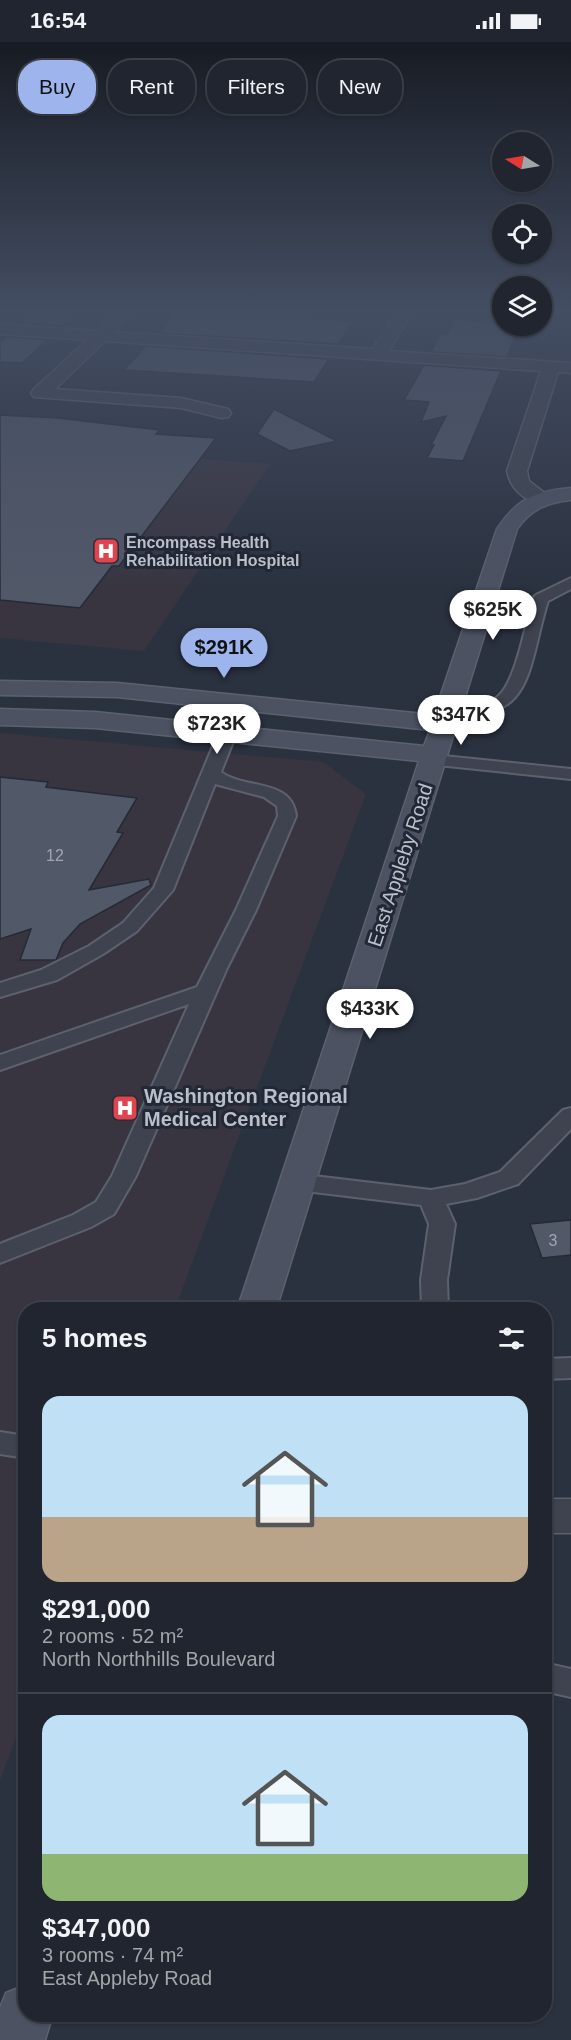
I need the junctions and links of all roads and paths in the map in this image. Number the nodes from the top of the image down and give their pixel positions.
1 (190, 405) edge
2 (538, 405) edge
3 (222, 413) dead end
4 (571, 494) edge
5 (541, 498) junction
6 (571, 583) edge
7 (0, 688) edge
8 (448, 715) junction
9 (0, 717) edge
10 (227, 734) junction
11 (434, 758) junction
12 (211, 773) junction
13 (571, 774) edge
14 (0, 990) edge
15 (206, 991) junction
16 (0, 1063) edge
17 (571, 1115) edge
18 (297, 1182) junction
19 (431, 1198) junction
20 (0, 1254) edge
21 (259, 1302) edge
22 (435, 1302) edge
23 (571, 1368) edge
24 (552, 1369) edge
25 (0, 1443) edge
26 (18, 1446) edge
27 (552, 1516) edge
28 (571, 1516) edge
29 (552, 1679) edge
30 (571, 1683) edge
31 (23, 2022) edge
32 (17, 2040) edge

1 - 3 street
2 - 5 street
4 - 5 street, East Appleby Road
5 - 8 street, East Appleby Road
6 - 8 lane
7 - 8 street
8 - 11 street, East Appleby Road
9 - 10 street
10 - 11 street
10 - 12 lane
11 - 13 lane
11 - 18 street, East Appleby Road
12 - 14 lane
12 - 15 lane
15 - 16 lane
15 - 20 lane
17 - 19 lane
18 - 19 lane
18 - 21 street, East Appleby Road
19 - 22 lane
23 - 24 lane
25 - 26 lane
27 - 28 street
29 - 30 lane
31 - 32 street

